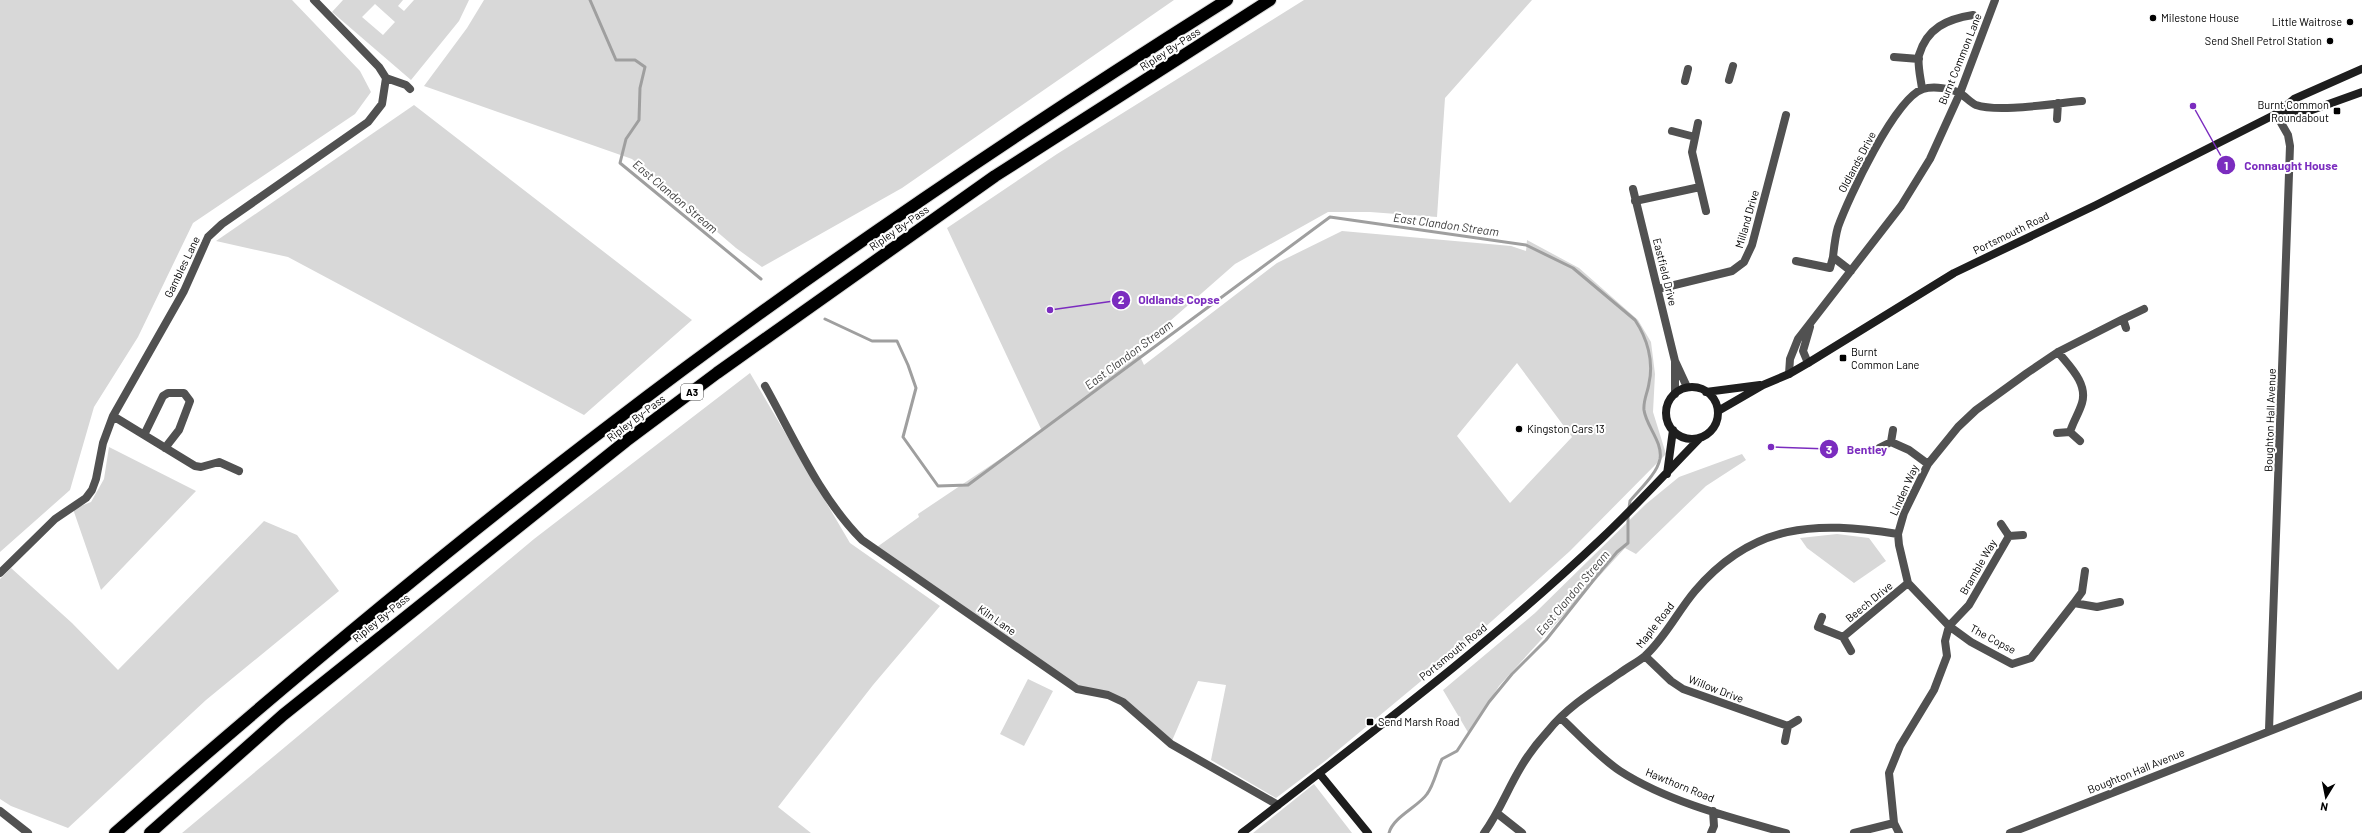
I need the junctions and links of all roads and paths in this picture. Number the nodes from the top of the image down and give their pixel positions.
1 (314, 0) edge
2 (1227, 0) edge
3 (1270, 0) edge
4 (1995, 0) edge
5 (1973, 15) dead end
6 (1894, 57) dead end
7 (1919, 59) junction
8 (1732, 66) dead end
9 (1688, 69) dead end
10 (2362, 69) edge
11 (386, 78) junction
12 (1729, 80) dead end
13 (1685, 81) dead end
14 (410, 89) dead end
15 (1922, 89) junction
16 (2362, 92) edge
17 (1960, 93) junction
18 (2082, 101) dead end
19 (2058, 103) junction
20 (2276, 114) junction
21 (1786, 115) dead end
22 (2057, 118) dead end
23 (1698, 123) dead end
24 (1672, 131) dead end
25 (1695, 137) junction
26 (1700, 187) junction
27 (1633, 189) dead end
28 (1635, 201) junction
29 (1706, 211) dead end
30 (1833, 257) junction
31 (1796, 261) dead end
32 (1851, 271) junction
33 (1658, 289) junction
34 (2144, 310) dead end
35 (2123, 319) junction
36 (1811, 325) junction
37 (2126, 328) dead end
38 (2058, 352) junction
39 (1675, 361) junction
40 (1808, 363) junction
41 (1789, 374) junction
42 (1763, 384) junction
43 (765, 386) dead end
44 (1687, 387) junction
45 (1706, 392) junction
46 (1675, 394) junction
47 (1718, 411) junction
48 (113, 416) junction
49 (1672, 430) junction
50 (1894, 430) dead end
51 (2070, 432) junction
52 (2057, 433) dead end
53 (144, 435) junction
54 (1699, 439) junction
55 (2080, 441) dead end
56 (1891, 442) junction
57 (165, 448) junction
58 (1879, 448) dead end
59 (1928, 464) junction
60 (239, 471) dead end
61 (1666, 474) junction
62 (2001, 524) dead end
63 (1898, 534) junction
64 (2023, 535) dead end
65 (2009, 536) junction
66 (2085, 571) dead end
67 (0, 573) edge
68 (1908, 583) junction
69 (2120, 602) dead end
70 (2074, 603) junction
71 (1822, 616) dead end
72 (1949, 626) junction
73 (1843, 637) junction
74 (1851, 651) dead end
75 (1645, 656) junction
76 (2362, 695) edge
77 (1561, 718) junction
78 (1798, 720) dead end
79 (1788, 726) junction
80 (2269, 730) junction
81 (1785, 741) dead end
82 (1319, 773) junction
83 (1278, 806) junction
84 (0, 811) edge
85 (1713, 811) junction
86 (1498, 814) junction
87 (1894, 823) junction
88 (28, 833) edge
89 (115, 833) edge
90 (150, 833) edge
91 (1242, 833) edge
92 (1368, 833) edge
93 (1484, 833) edge
94 (1522, 833) edge
95 (1711, 833) edge
96 (1786, 833) edge
97 (1854, 833) edge
98 (1899, 833) edge
99 (2010, 833) edge

1 - 11 street
2 - 89 highway, Ripley By-Pass / A3
3 - 90 highway, Ripley By-Pass / A3
4 - 17 street, Burnt Common Lane
5 - 7 street
6 - 7 street
7 - 15 street
8 - 12 street
9 - 13 street
10 - 20 main road, Portsmouth Road
11 - 14 street
11 - 48 street, Gambles Lane
15 - 17 street
15 - 30 street, Oldlands Drive
16 - 20 main road, Portsmouth Road
17 - 19 street
17 - 32 street, Burnt Common Lane
18 - 19 street
19 - 22 street
20 - 40 main road, Portsmouth Road
20 - 80 street, Boughton Hall Avenue
21 - 33 street, Milland Drive
23 - 25 street
24 - 25 street
25 - 26 street
26 - 28 street
26 - 29 street
27 - 28 street, Eastfield Drive
28 - 33 street, Eastfield Drive
30 - 31 street
30 - 32 street
32 - 36 street, Burnt Common Lane
33 - 39 street, Eastfield Drive
34 - 35 street, Linden Way
35 - 37 street
35 - 38 street, Linden Way
36 - 40 street, Burnt Common Lane
36 - 41 street, Burnt Common Lane
38 - 51 street
38 - 59 street, Linden Way
39 - 44 street, Eastfield Drive
39 - 46 street, Eastfield Drive
40 - 41 main road, Portsmouth Road
41 - 42 main road, Portsmouth Road
42 - 45 main road, Portsmouth Road
42 - 47 main road, Portsmouth Road
43 - 83 street, Kiln Lane
44 - 45 main road, Portsmouth Road
44 - 46 main road
45 - 47 main road
46 - 49 main road
47 - 54 main road, Portsmouth Road
48 - 53 street
48 - 67 street, Gambles Lane
49 - 54 main road
49 - 61 main road
50 - 56 street
51 - 52 street
51 - 55 street
53 - 57 street
53 - 57 street
54 - 61 main road, Portsmouth Road
56 - 58 street
56 - 59 street
57 - 60 street
59 - 63 street, Linden Way
61 - 82 main road, Portsmouth Road
62 - 65 street, Bramble Way
63 - 68 street, Linden Way
63 - 75 street, Maple Road
64 - 65 street, Bramble Way
65 - 72 street, Bramble Way
66 - 70 street, The Copse
68 - 72 street, Linden Way
68 - 73 street, Beech Drive
69 - 70 street
70 - 72 street, The Copse
71 - 73 street, Beech Drive
72 - 87 street
73 - 74 street, Beech Drive
75 - 77 street, Maple Road
75 - 79 street, Willow Drive
76 - 80 street, Boughton Hall Avenue
77 - 85 street, Hawthorn Road
77 - 86 street, Maple Road
78 - 79 street
79 - 81 street
80 - 99 street, Boughton Hall Avenue
82 - 83 main road, Portsmouth Road
82 - 92 main road
83 - 91 main road, Portsmouth Road
84 - 88 street
85 - 95 street
85 - 96 street, Hawthorn Road
86 - 93 street, Maple Road
86 - 94 street
87 - 97 street
87 - 98 street

